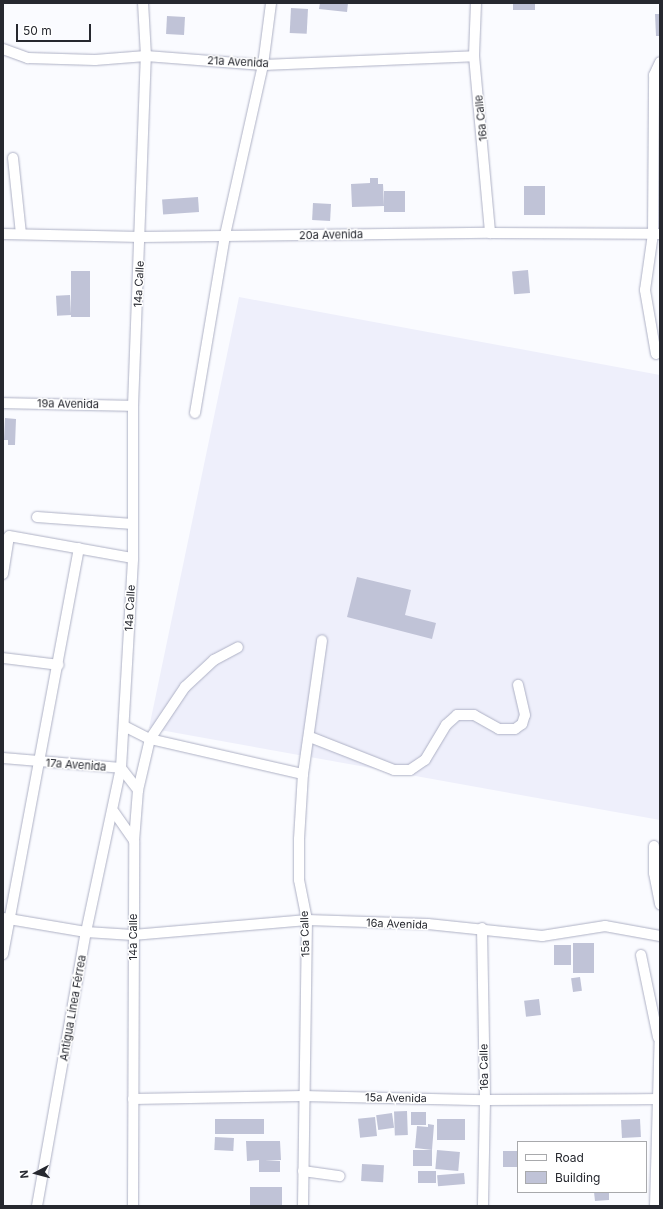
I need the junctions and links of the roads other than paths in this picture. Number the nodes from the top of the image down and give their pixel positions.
1 (143, 3) edge
2 (271, 3) edge
3 (476, 3) edge
4 (3, 49) edge
5 (146, 56) junction
6 (474, 56) junction
7 (660, 62) edge
8 (263, 65) junction
9 (13, 158) dead end
10 (490, 233) junction
11 (3, 234) edge
12 (21, 234) junction
13 (656, 234) edge
14 (225, 235) junction
15 (141, 237) junction
16 (656, 354) dead end
17 (3, 403) edge
18 (133, 406) junction
19 (196, 413) dead end
20 (37, 517) dead end
21 (133, 524) junction
22 (79, 548) junction
23 (133, 558) junction
24 (3, 574) edge
25 (322, 640) dead end
26 (238, 647) dead end
27 (3, 658) edge
28 (59, 665) junction
29 (518, 685) dead end
30 (124, 726) junction
31 (310, 737) junction
32 (150, 740) junction
33 (3, 758) edge
34 (40, 763) junction
35 (121, 768) junction
36 (304, 774) junction
37 (138, 790) junction
38 (114, 812) junction
39 (134, 841) junction
40 (654, 846) dead end
41 (660, 904) edge
42 (7, 919) edge
43 (307, 920) junction
44 (482, 928) junction
45 (86, 932) junction
46 (132, 935) junction
47 (660, 936) edge
48 (3, 954) edge
49 (641, 955) dead end
50 (659, 1035) edge
51 (303, 1096) junction
52 (132, 1099) junction
53 (659, 1099) edge
54 (485, 1100) junction
55 (303, 1172) junction
56 (340, 1176) dead end
57 (37, 1206) edge
58 (133, 1206) edge
59 (303, 1206) edge
60 (483, 1206) edge
61 (655, 1206) edge

1 - 5 street, 14a Calle
2 - 8 street
3 - 6 street, 16a Calle
4 - 5 street, 21a Avenida
5 - 8 street, 21a Avenida
5 - 15 street, 14a Calle
6 - 8 street, 21a Avenida
6 - 10 street, 16a Calle
7 - 13 street
8 - 14 street
9 - 12 street
10 - 13 street, 20a Avenida
10 - 14 street, 20a Avenida
11 - 12 street, 20a Avenida
12 - 15 street, 20a Avenida
13 - 16 street
14 - 15 street, 20a Avenida
14 - 19 street
15 - 18 street, 14a Calle
17 - 18 street, 19a Avenida
18 - 21 street, 14a Calle
20 - 21 street
21 - 23 street, 14a Calle
22 - 23 street
22 - 24 street
22 - 28 street
23 - 30 street, 14a Calle
25 - 31 street, 15a Calle
26 - 32 street, 14a Calle
27 - 28 street
28 - 34 street
29 - 31 street
30 - 32 street
30 - 35 street, 14a Calle
31 - 36 street, 15a Calle
32 - 36 street
32 - 37 street, 14a Calle
33 - 34 street, 17a Avenida
34 - 35 street, 17a Avenida
34 - 42 street
35 - 37 street, 17a Avenida
35 - 38 street, 14a Calle
36 - 43 street, 15a Calle
37 - 39 street, 14a Calle
38 - 39 street
38 - 45 street, Antigua Línea Férrea
39 - 46 street, 14a Calle
40 - 41 street
42 - 45 street, 16a Avenida
42 - 48 street
43 - 44 street, 16a Avenida
43 - 46 street, 16a Avenida
43 - 51 street, 15a Calle
44 - 47 street, 16a Avenida
44 - 54 street, 16a Calle
45 - 46 street, 16a Avenida
45 - 57 street, Antigua Línea Férrea
46 - 52 street, 14a Calle
49 - 50 street
50 - 53 street
51 - 52 street, 15a Avenida
51 - 54 street, 15a Avenida
51 - 55 street, 15a Calle
52 - 58 street, 14a Calle
53 - 54 street, 15a Avenida
53 - 61 street
54 - 60 street, 16a Calle
55 - 56 street
55 - 59 street, 15a Calle

